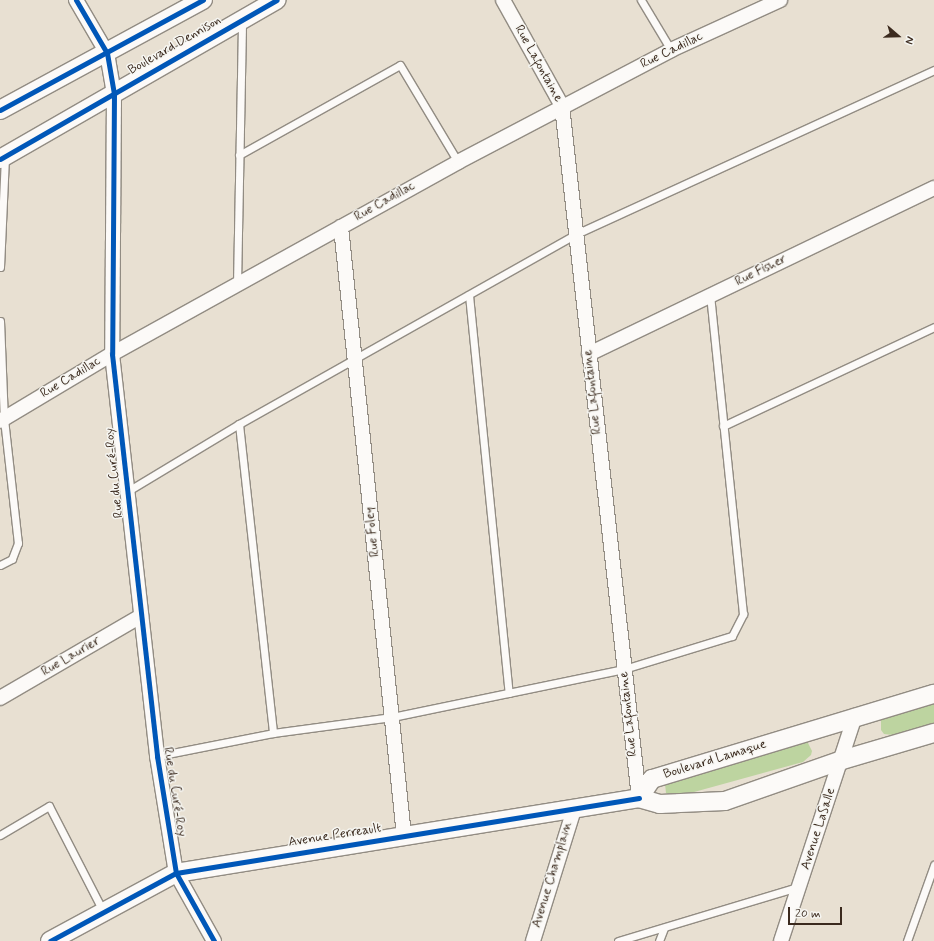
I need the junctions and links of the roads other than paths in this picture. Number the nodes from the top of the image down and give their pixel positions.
1 (76, 0) edge
2 (203, 0) edge
3 (277, 0) edge
4 (503, 0) edge
5 (641, 0) edge
6 (780, 0) edge
7 (242, 20) junction
8 (671, 50) junction
9 (107, 53) junction
10 (934, 70) edge
11 (114, 94) junction
12 (562, 106) junction
13 (0, 110) edge
14 (239, 155) junction
15 (3, 158) edge
16 (458, 162) junction
17 (934, 188) edge
18 (341, 227) junction
19 (576, 234) junction
20 (0, 267) edge
21 (236, 285) junction
22 (469, 295) junction
23 (710, 295) junction
24 (0, 321) edge
25 (934, 327) edge
26 (112, 354) junction
27 (589, 354) junction
28 (354, 360) junction
29 (2, 420) edge
30 (239, 424) junction
31 (723, 426) junction
32 (128, 491) junction
33 (0, 565) edge
34 (141, 616) junction
35 (624, 669) junction
36 (509, 693) junction
37 (934, 694) edge
38 (0, 698) edge
39 (856, 716) junction
40 (392, 717) junction
41 (273, 733) junction
42 (934, 733) edge
43 (157, 756) junction
44 (842, 760) junction
45 (639, 798) junction
46 (574, 809) junction
47 (0, 835) edge
48 (404, 836) junction
49 (934, 865) edge
50 (176, 873) junction
51 (799, 887) junction
52 (103, 911) junction
53 (664, 928) junction
54 (50, 941) edge
55 (214, 941) edge
56 (533, 941) edge
57 (618, 941) edge
58 (659, 941) edge
59 (781, 941) edge
60 (907, 941) edge

1 - 9 street, Rue du Curé-Roy
2 - 9 street, Boulevard Dennison
3 - 7 street, Boulevard Dennison
4 - 12 street, Rue Lafontaine
5 - 8 lane
6 - 8 street, Rue Cadillac
7 - 11 street, Boulevard Dennison
7 - 14 lane
8 - 12 street, Rue Cadillac
9 - 11 street, Rue du Curé-Roy
9 - 13 street, Boulevard Dennison
10 - 19 lane
11 - 15 street, Boulevard Dennison
11 - 26 street, Rue du Curé-Roy
12 - 16 street, Rue Cadillac
12 - 19 street, Rue Lafontaine
14 - 16 lane
14 - 21 lane
15 - 20 lane
16 - 18 street, Rue Cadillac
17 - 23 street, Rue Fisher
18 - 21 street, Rue Cadillac
18 - 28 street, Rue Foley
19 - 22 lane
19 - 27 street, Rue Lafontaine
21 - 26 street, Rue Cadillac
22 - 28 lane
22 - 36 lane
23 - 27 street, Rue Fisher
23 - 31 lane
24 - 29 lane
25 - 31 lane
26 - 29 street, Rue Cadillac
26 - 32 street, Rue du Curé-Roy
27 - 35 street, Rue Lafontaine
28 - 30 lane
28 - 40 street, Rue Foley
29 - 33 lane
30 - 32 lane
30 - 41 lane
31 - 35 lane
32 - 34 street, Rue du Curé-Roy
34 - 38 street, Rue Laurier
34 - 43 street, Rue du Curé-Roy
35 - 36 lane
35 - 45 street, Rue Lafontaine
36 - 40 lane
37 - 39 street, Boulevard Lamaque
39 - 44 street, Avenue LaSalle
39 - 45 street, Boulevard Lamaque
40 - 41 lane
40 - 48 street, Rue Foley
41 - 43 lane
42 - 44 street
43 - 50 street, Rue du Curé-Roy
44 - 45 street
44 - 51 street, Avenue LaSalle
45 - 46 street, Avenue Perreault
46 - 48 street, Avenue Perreault
46 - 56 street, Avenue Champlain
47 - 52 lane
48 - 50 street, Avenue Perreault
49 - 60 lane
50 - 52 street, Avenue Perreault
50 - 55 street, Rue du Curé-Roy
51 - 53 lane
51 - 59 street, Avenue LaSalle
52 - 54 street, Avenue Perreault
53 - 57 lane
53 - 58 lane

